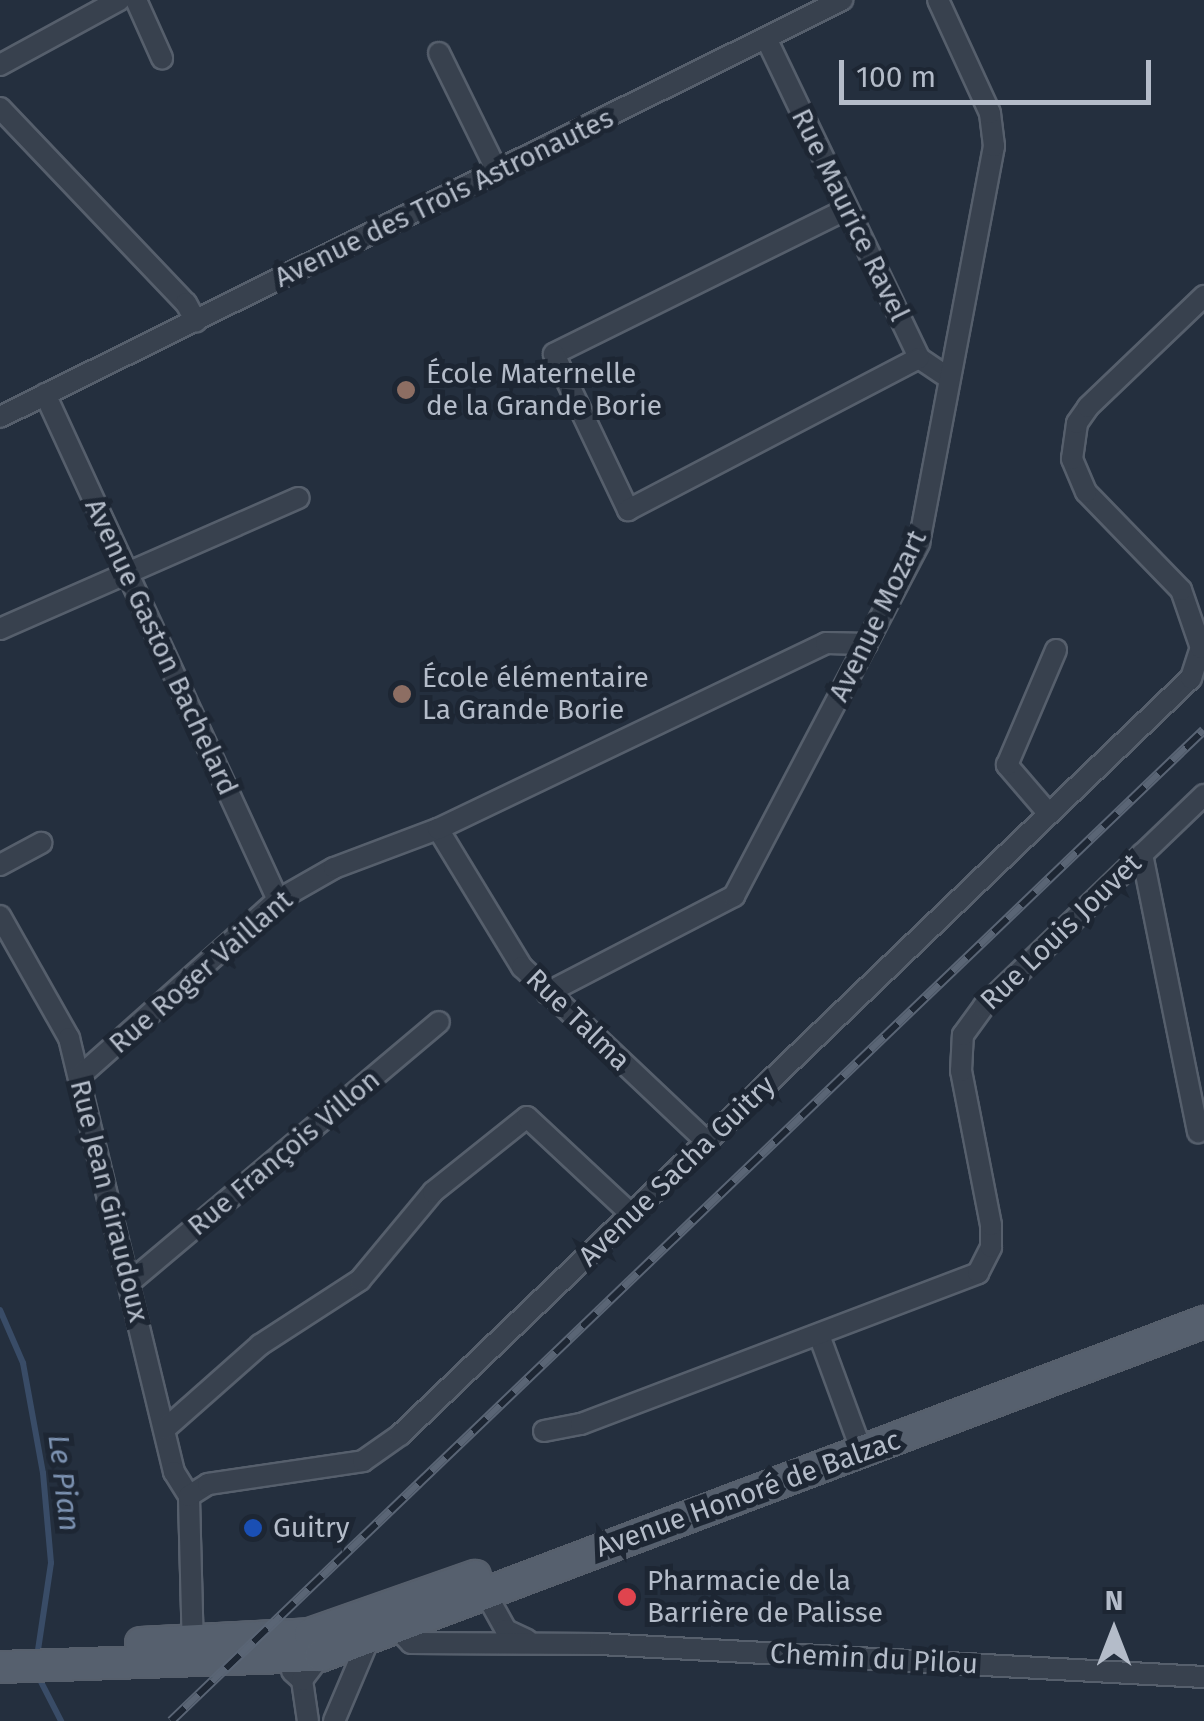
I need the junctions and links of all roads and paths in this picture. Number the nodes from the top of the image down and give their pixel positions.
1 (119, 0) edge
2 (136, 0) edge
3 (842, 0) edge
4 (938, 0) edge
5 (766, 38) junction
6 (439, 53) dead end
7 (162, 58) dead end
8 (0, 65) edge
9 (0, 108) edge
10 (497, 172) junction
11 (847, 209) junction
12 (1204, 296) edge
13 (196, 322) junction
14 (918, 358) junction
15 (949, 378) junction
16 (45, 394) junction
17 (0, 417) edge
18 (298, 498) dead end
19 (129, 578) junction
20 (0, 629) edge
21 (868, 644) junction
22 (1056, 650) dead end
23 (1204, 795) edge
24 (1049, 814) junction
25 (438, 829) junction
26 (40, 842) dead end
27 (1142, 854) junction
28 (0, 865) edge
29 (278, 900) junction
30 (0, 916) edge
31 (547, 994) junction
32 (439, 1022) dead end
33 (79, 1077) junction
34 (1198, 1132) dead end
35 (707, 1142) junction
36 (632, 1215) junction
37 (129, 1283) junction
38 (1204, 1322) edge
39 (820, 1335) junction
40 (165, 1429) junction
41 (544, 1431) dead end
42 (859, 1443) junction
43 (189, 1496) junction
44 (481, 1584) junction
45 (445, 1609) junction
46 (373, 1625) junction
47 (479, 1645) junction
48 (544, 1645) junction
49 (193, 1651) junction
50 (12, 1658) edge
51 (311, 1668) junction
52 (1204, 1677) edge
53 (308, 1721) edge
54 (334, 1721) edge

1 - 8 street
2 - 7 street
3 - 5 street, Avenue des Trois Astronautes
4 - 15 street, Avenue Mozart
5 - 10 street, Avenue des Trois Astronautes
5 - 11 street, Rue Maurice Ravel
6 - 10 street
9 - 13 street
10 - 13 street, Avenue des Trois Astronautes
11 - 14 street, Rue Maurice Ravel
11 - 14 street
12 - 24 street, Avenue Sacha Guitry
13 - 16 street, Avenue des Trois Astronautes
14 - 15 street
15 - 21 street, Avenue Mozart
16 - 17 street, Avenue des Trois Astronautes
16 - 19 street, Avenue Gaston Bachelard
18 - 19 street
19 - 20 street
19 - 29 street, Avenue Gaston Bachelard
21 - 25 street, Rue Roger Vaillant
21 - 31 street, Avenue Mozart
22 - 24 street
23 - 27 street, Rue Louis Jouvet
24 - 35 street, Avenue Sacha Guitry
25 - 29 street, Rue Roger Vaillant
25 - 31 street, Rue Talma
26 - 28 street
27 - 34 street
27 - 39 street, Rue Louis Jouvet
29 - 33 street, Rue Roger Vaillant
30 - 33 street, Rue Jean Giraudoux
31 - 35 street, Rue Talma
32 - 37 street, Rue François Villon
33 - 37 street, Rue Jean Giraudoux
35 - 36 street, Avenue Sacha Guitry
36 - 40 street
36 - 43 street, Avenue Sacha Guitry
37 - 40 street, Rue Jean Giraudoux
38 - 42 main road, Avenue Honoré de Balzac
39 - 41 street, Rue Louis Jouvet
39 - 42 street
40 - 43 street, Rue Jean Giraudoux
42 - 44 main road, Avenue Honoré de Balzac
43 - 49 street
44 - 45 main road, Avenue Honoré de Balzac
44 - 46 main road, Avenue Honoré de Balzac
44 - 48 street, Chemin du Pilou
45 - 46 main road, Avenue Honoré de Balzac
45 - 47 street
46 - 47 street, Chemin du Pilou
46 - 49 main road
46 - 51 main road
46 - 54 street
47 - 48 street, Chemin du Pilou
48 - 52 street, Chemin du Pilou
49 - 50 main road
49 - 51 main road
51 - 53 street

